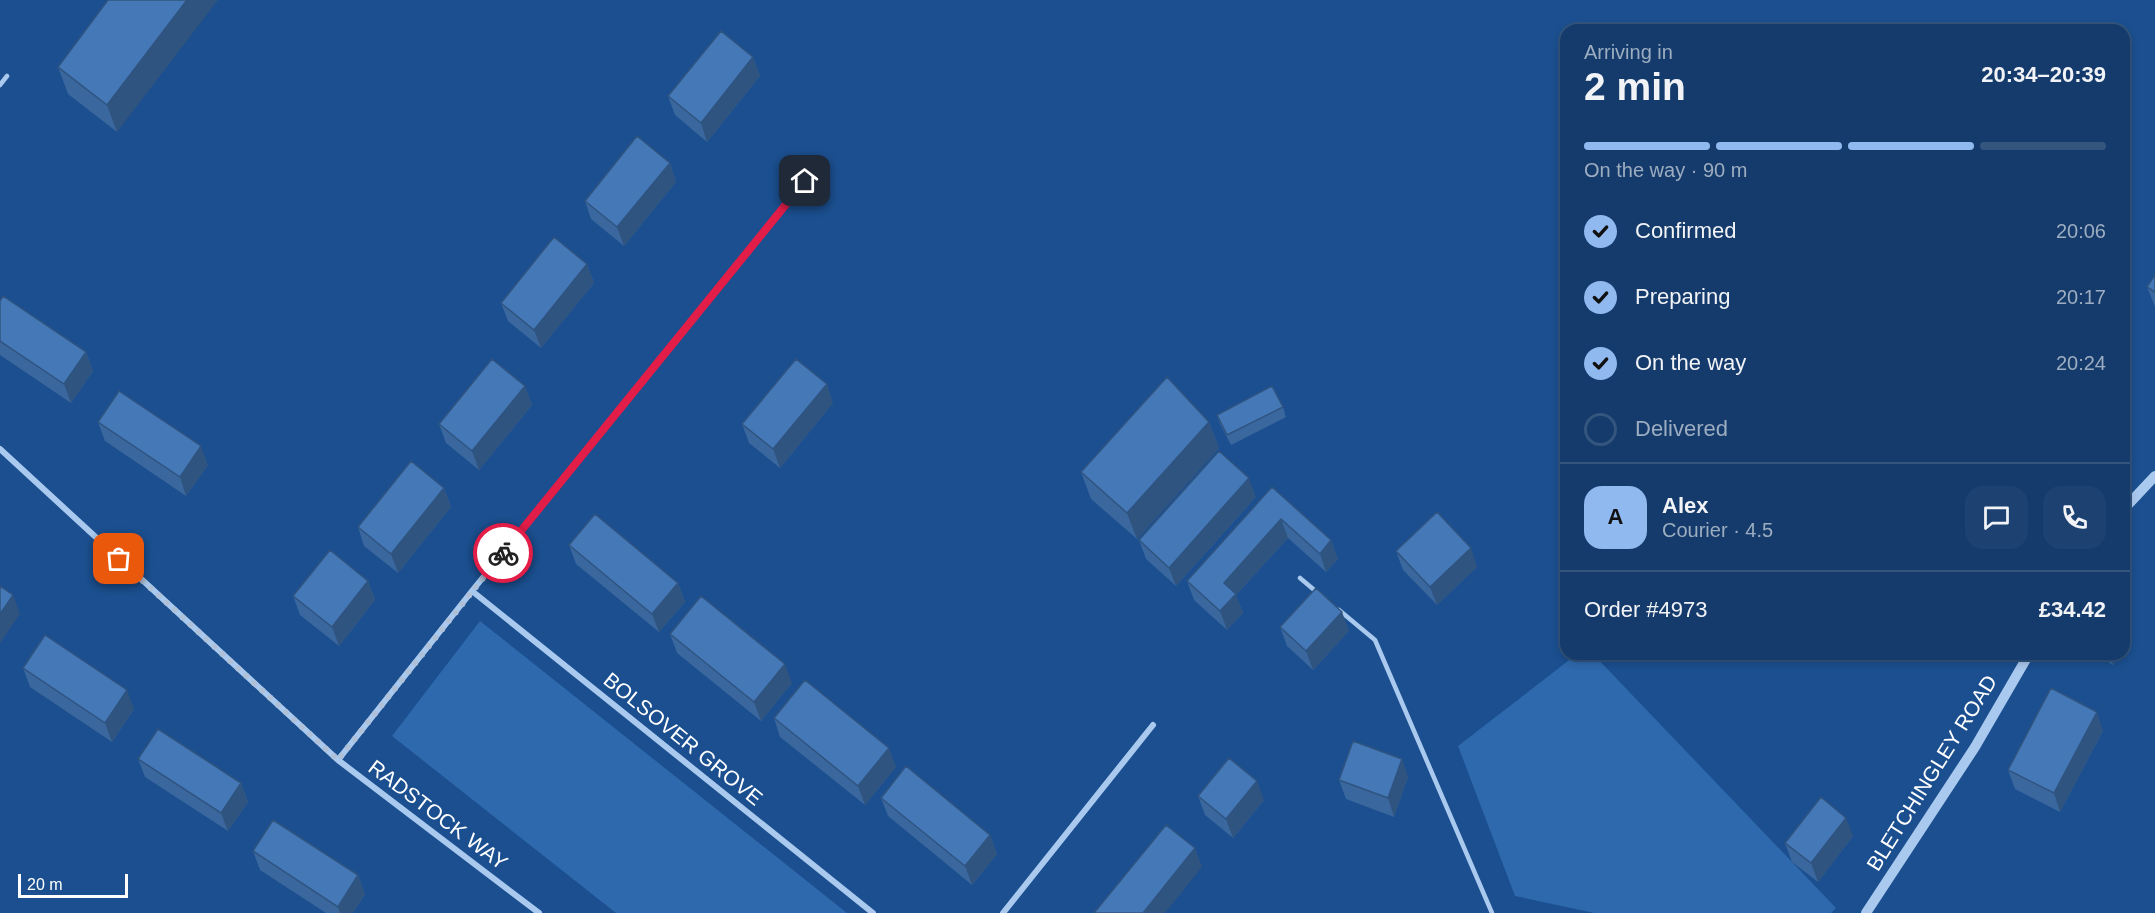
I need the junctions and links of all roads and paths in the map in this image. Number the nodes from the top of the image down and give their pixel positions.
1 (7, 76) dead end
2 (0, 85) edge
3 (805, 181) dead end
4 (0, 450) edge
5 (2155, 476) edge
6 (2130, 503) edge
7 (1300, 578) dead end
8 (472, 591) junction
9 (1325, 599) edge
10 (1333, 605) edge
11 (2026, 660) edge
12 (1153, 725) dead end
13 (338, 760) junction
14 (539, 913) edge
15 (873, 913) edge
16 (1003, 913) edge
17 (1492, 913) edge
18 (1866, 913) edge

1 - 2 lane
3 - 8 street
4 - 13 street, RADSTOCK WAY
5 - 6 street
7 - 9 lane
8 - 13 street
8 - 15 street, BOLSOVER GROVE
10 - 17 lane
11 - 18 street, BLETCHINGLEY ROAD
12 - 16 street
13 - 14 street, RADSTOCK WAY

